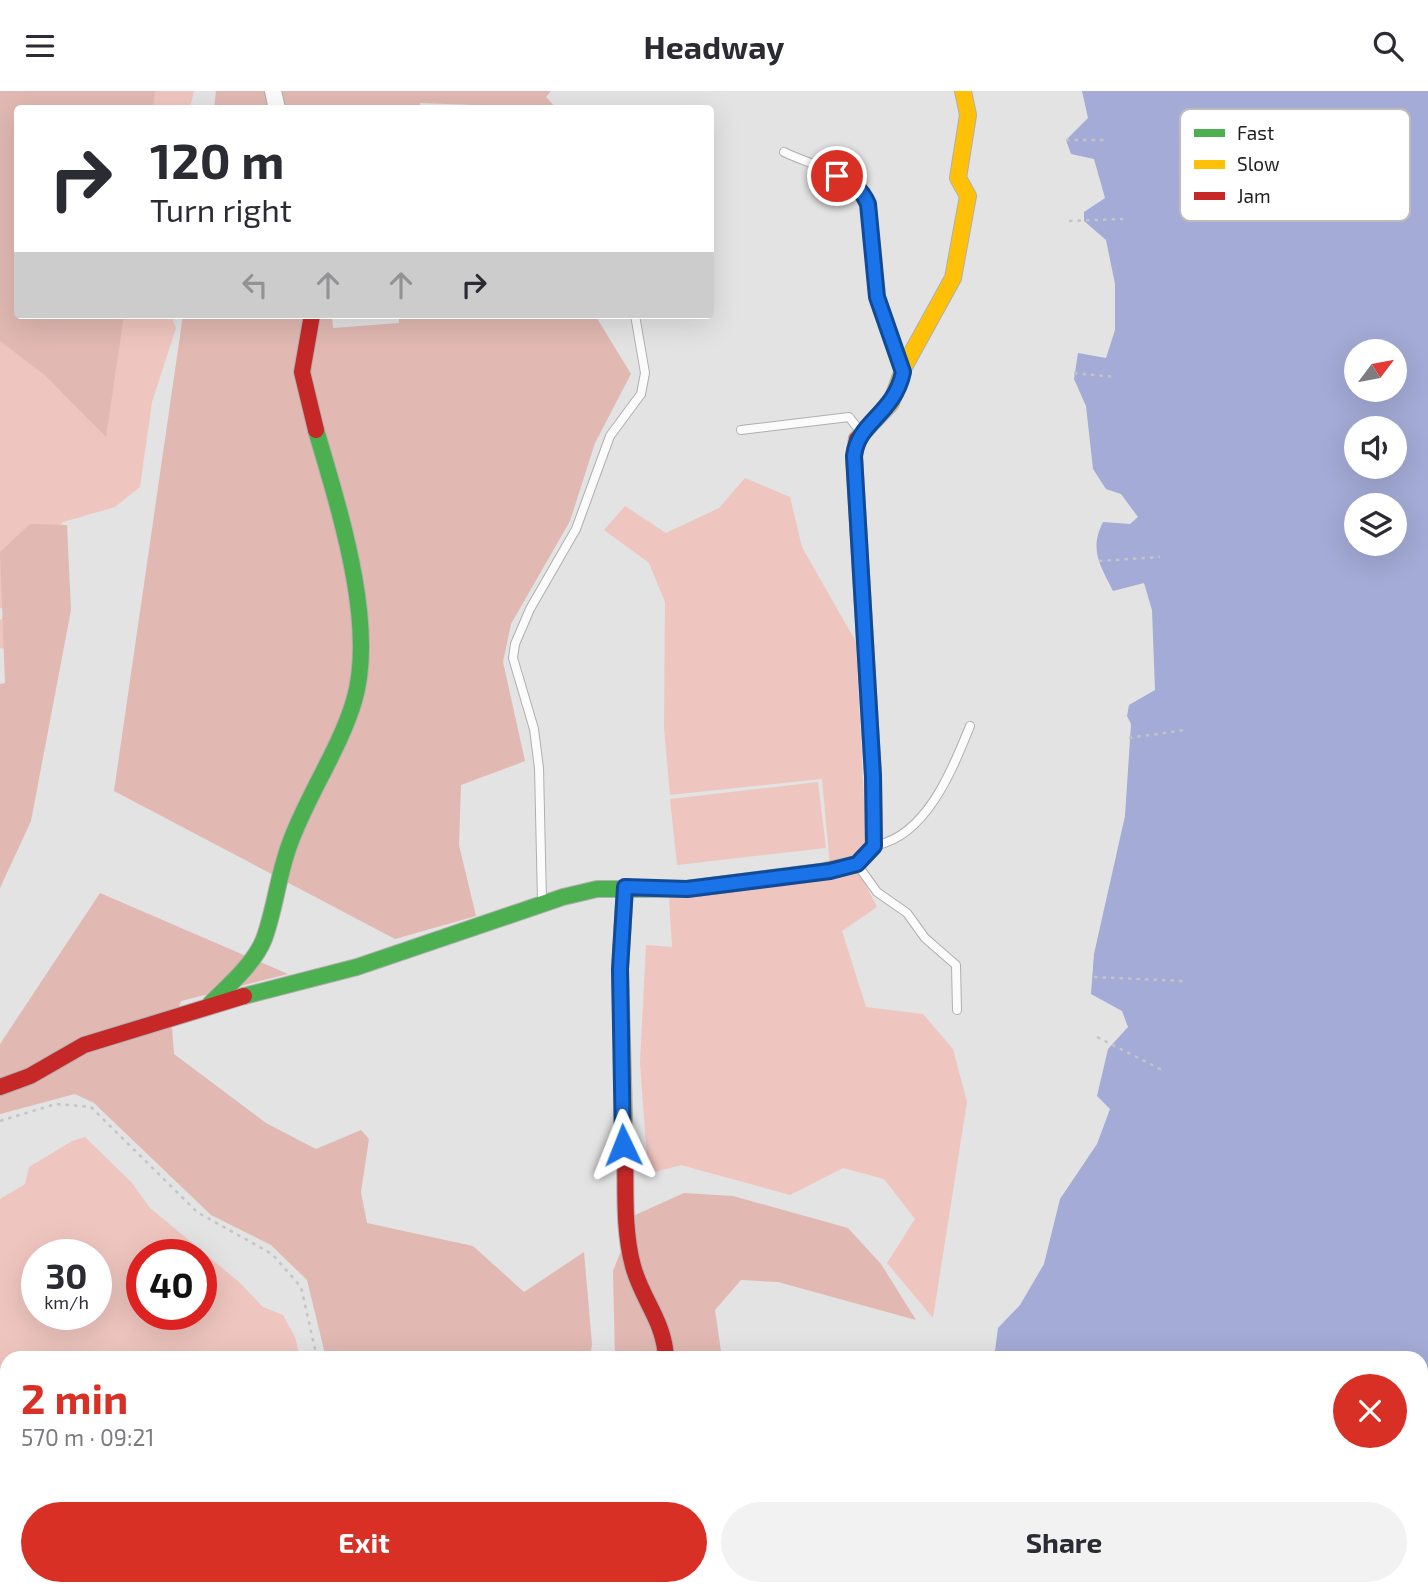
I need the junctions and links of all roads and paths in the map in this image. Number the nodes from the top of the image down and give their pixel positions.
1 (963, 91) edge
2 (1066, 140) dead end
3 (1106, 140) dead end
4 (784, 152) dead end
5 (1123, 219) dead end
6 (1069, 221) dead end
7 (311, 319) edge
8 (636, 319) edge
9 (903, 372) junction
10 (1074, 373) dead end
11 (1115, 377) dead end
12 (741, 430) dead end
13 (862, 433) junction
14 (1160, 557) dead end
15 (1099, 561) dead end
16 (970, 726) dead end
17 (1185, 730) dead end
18 (1129, 738) dead end
19 (874, 846) junction
20 (857, 864) junction
21 (625, 887) junction
22 (542, 904) junction
23 (1094, 977) dead end
24 (1184, 981) dead end
25 (208, 1006) junction
26 (957, 1010) dead end
27 (1097, 1037) dead end
28 (1164, 1071) dead end
29 (0, 1087) edge
30 (0, 1121) edge
31 (315, 1351) edge
32 (666, 1351) edge

1 - 9 street
2 - 3 path
4 - 9 lane
5 - 6 path
7 - 25 street
8 - 22 lane
9 - 13 street
10 - 11 path
12 - 13 lane
13 - 19 street
14 - 15 path
16 - 19 lane
17 - 18 path
19 - 20 street
20 - 21 street
20 - 26 lane
21 - 22 street
21 - 32 street
22 - 25 street
23 - 24 path
25 - 29 street
27 - 28 path
30 - 31 path

